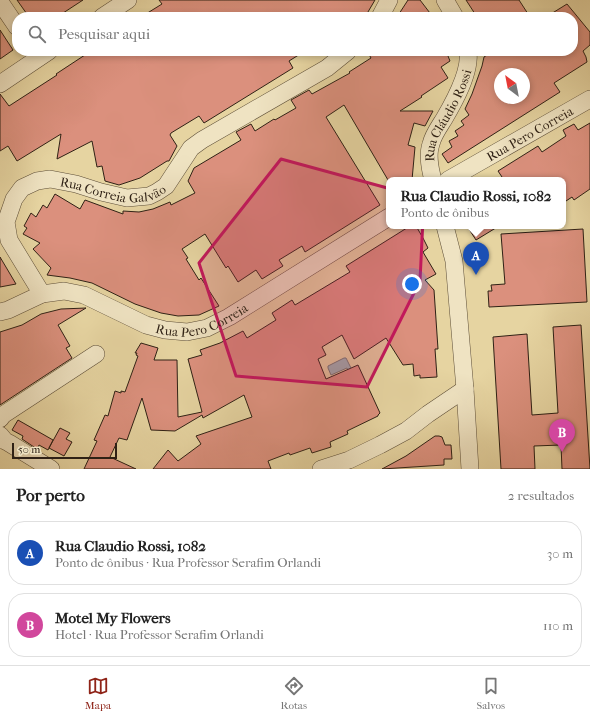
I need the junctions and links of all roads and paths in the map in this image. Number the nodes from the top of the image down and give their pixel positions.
1 (128, 0) edge
2 (389, 0) edge
3 (445, 0) edge
4 (0, 2) edge
5 (110, 12) edge
6 (383, 12) edge
7 (452, 12) edge
8 (12, 20) edge
9 (36, 56) edge
10 (342, 56) edge
11 (469, 56) edge
12 (0, 84) edge
13 (590, 99) edge
14 (432, 177) edge
15 (453, 177) edge
16 (386, 219) edge
17 (446, 229) edge
18 (42, 294) junction
19 (0, 312) edge
20 (96, 354) dead end
21 (465, 389) junction
22 (0, 419) edge
23 (0, 435) edge
24 (51, 469) edge
25 (320, 469) edge
26 (470, 469) edge

1 - 5 street
2 - 6 street
3 - 7 street
4 - 8 street
9 - 12 street
10 - 18 street, Rua Correia Galvão
11 - 14 street, Rua Cláudio Rossi
13 - 15 street, Rua Pero Correia
16 - 18 street, Rua Pero Correia
17 - 21 street
18 - 19 street, Rua Pero Correia
20 - 22 street
21 - 25 street
21 - 26 street
23 - 24 street

